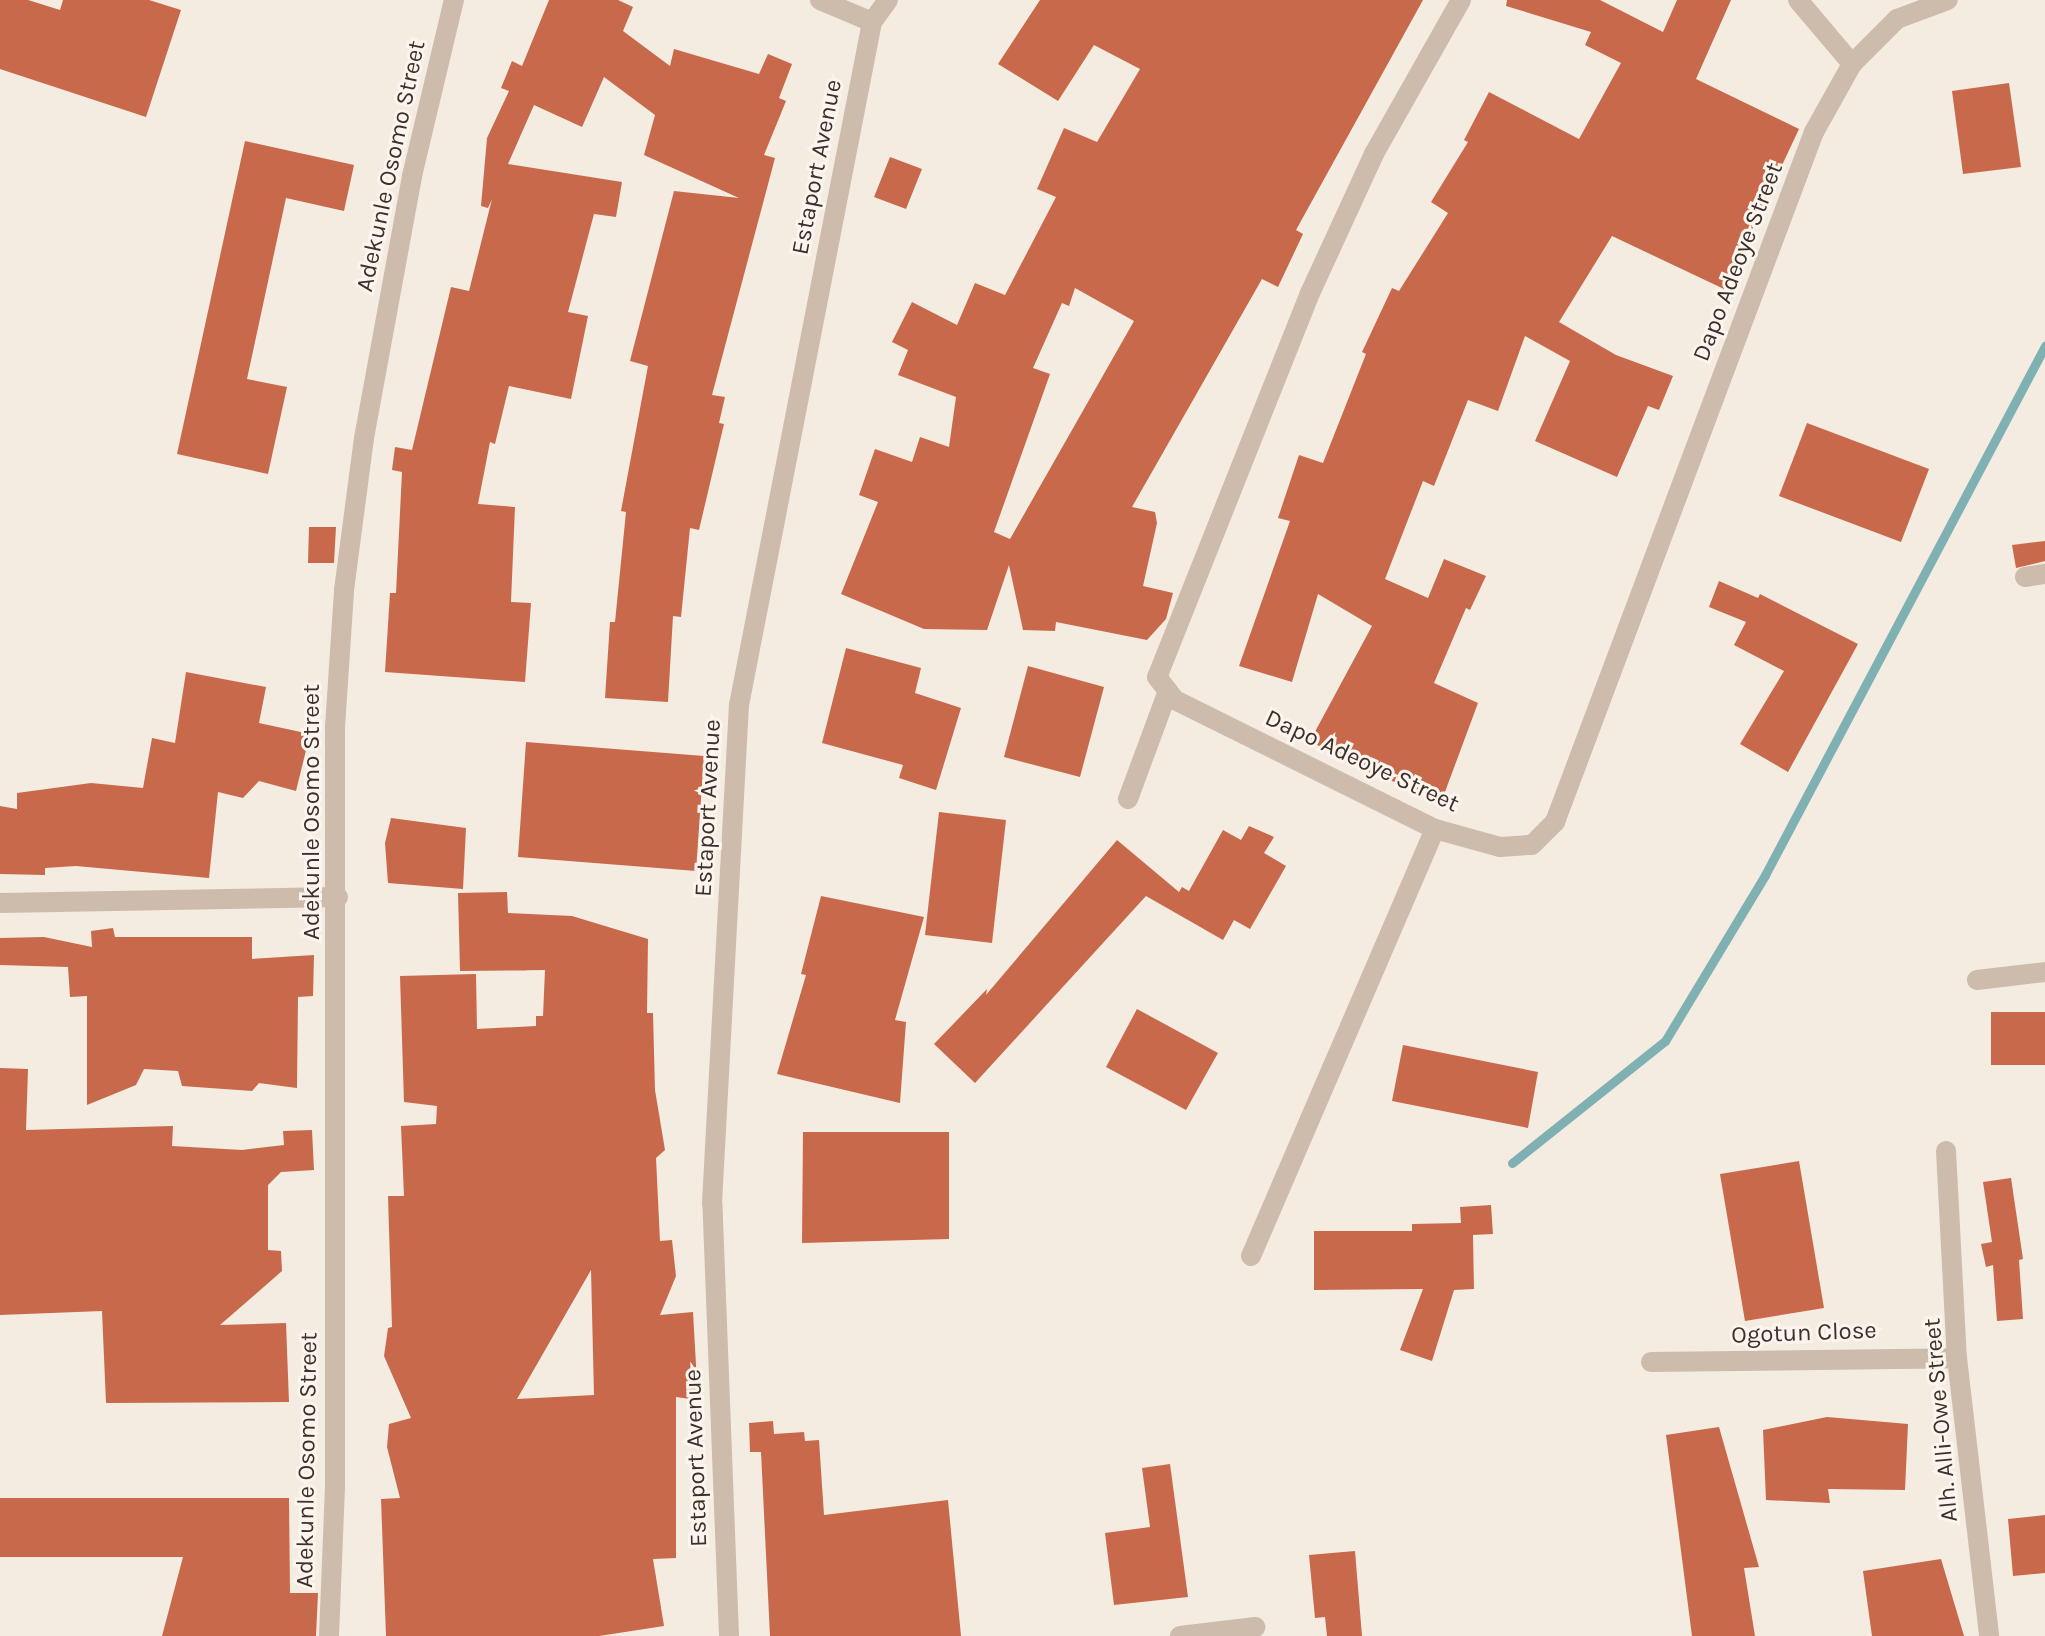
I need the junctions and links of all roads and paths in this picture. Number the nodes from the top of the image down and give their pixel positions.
1 (454, 0) edge
2 (820, 0) edge
3 (888, 0) edge
4 (1461, 0) edge
5 (1798, 0) edge
6 (1948, 0) edge
7 (872, 22) junction
8 (1852, 64) junction
9 (1168, 691) junction
10 (1128, 799) dead end
11 (1435, 829) junction
12 (338, 897) junction
13 (0, 903) edge
14 (2045, 972) edge
15 (1977, 980) dead end
16 (1946, 1151) dead end
17 (1251, 1256) dead end
18 (1957, 1358) junction
19 (1651, 1362) dead end
20 (1255, 1627) dead end
21 (329, 1636) edge
22 (729, 1636) edge
23 (1180, 1636) edge
24 (1989, 1636) edge

1 - 12 street, Adekunle Osomo Street
2 - 7 street
3 - 7 street, Estaport Avenue
4 - 9 street
5 - 8 street
6 - 8 street, Dapo Adeoye Street
7 - 22 street, Estaport Avenue
8 - 11 street, Dapo Adeoye Street
9 - 10 street
9 - 11 street, Dapo Adeoye Street
11 - 17 street
12 - 13 street
12 - 21 street, Adekunle Osomo Street
14 - 15 street
16 - 18 street, Alh. Alli-Owe Street
18 - 19 street, Ogotun Close
18 - 24 street, Alh. Alli-Owe Street
20 - 23 street

